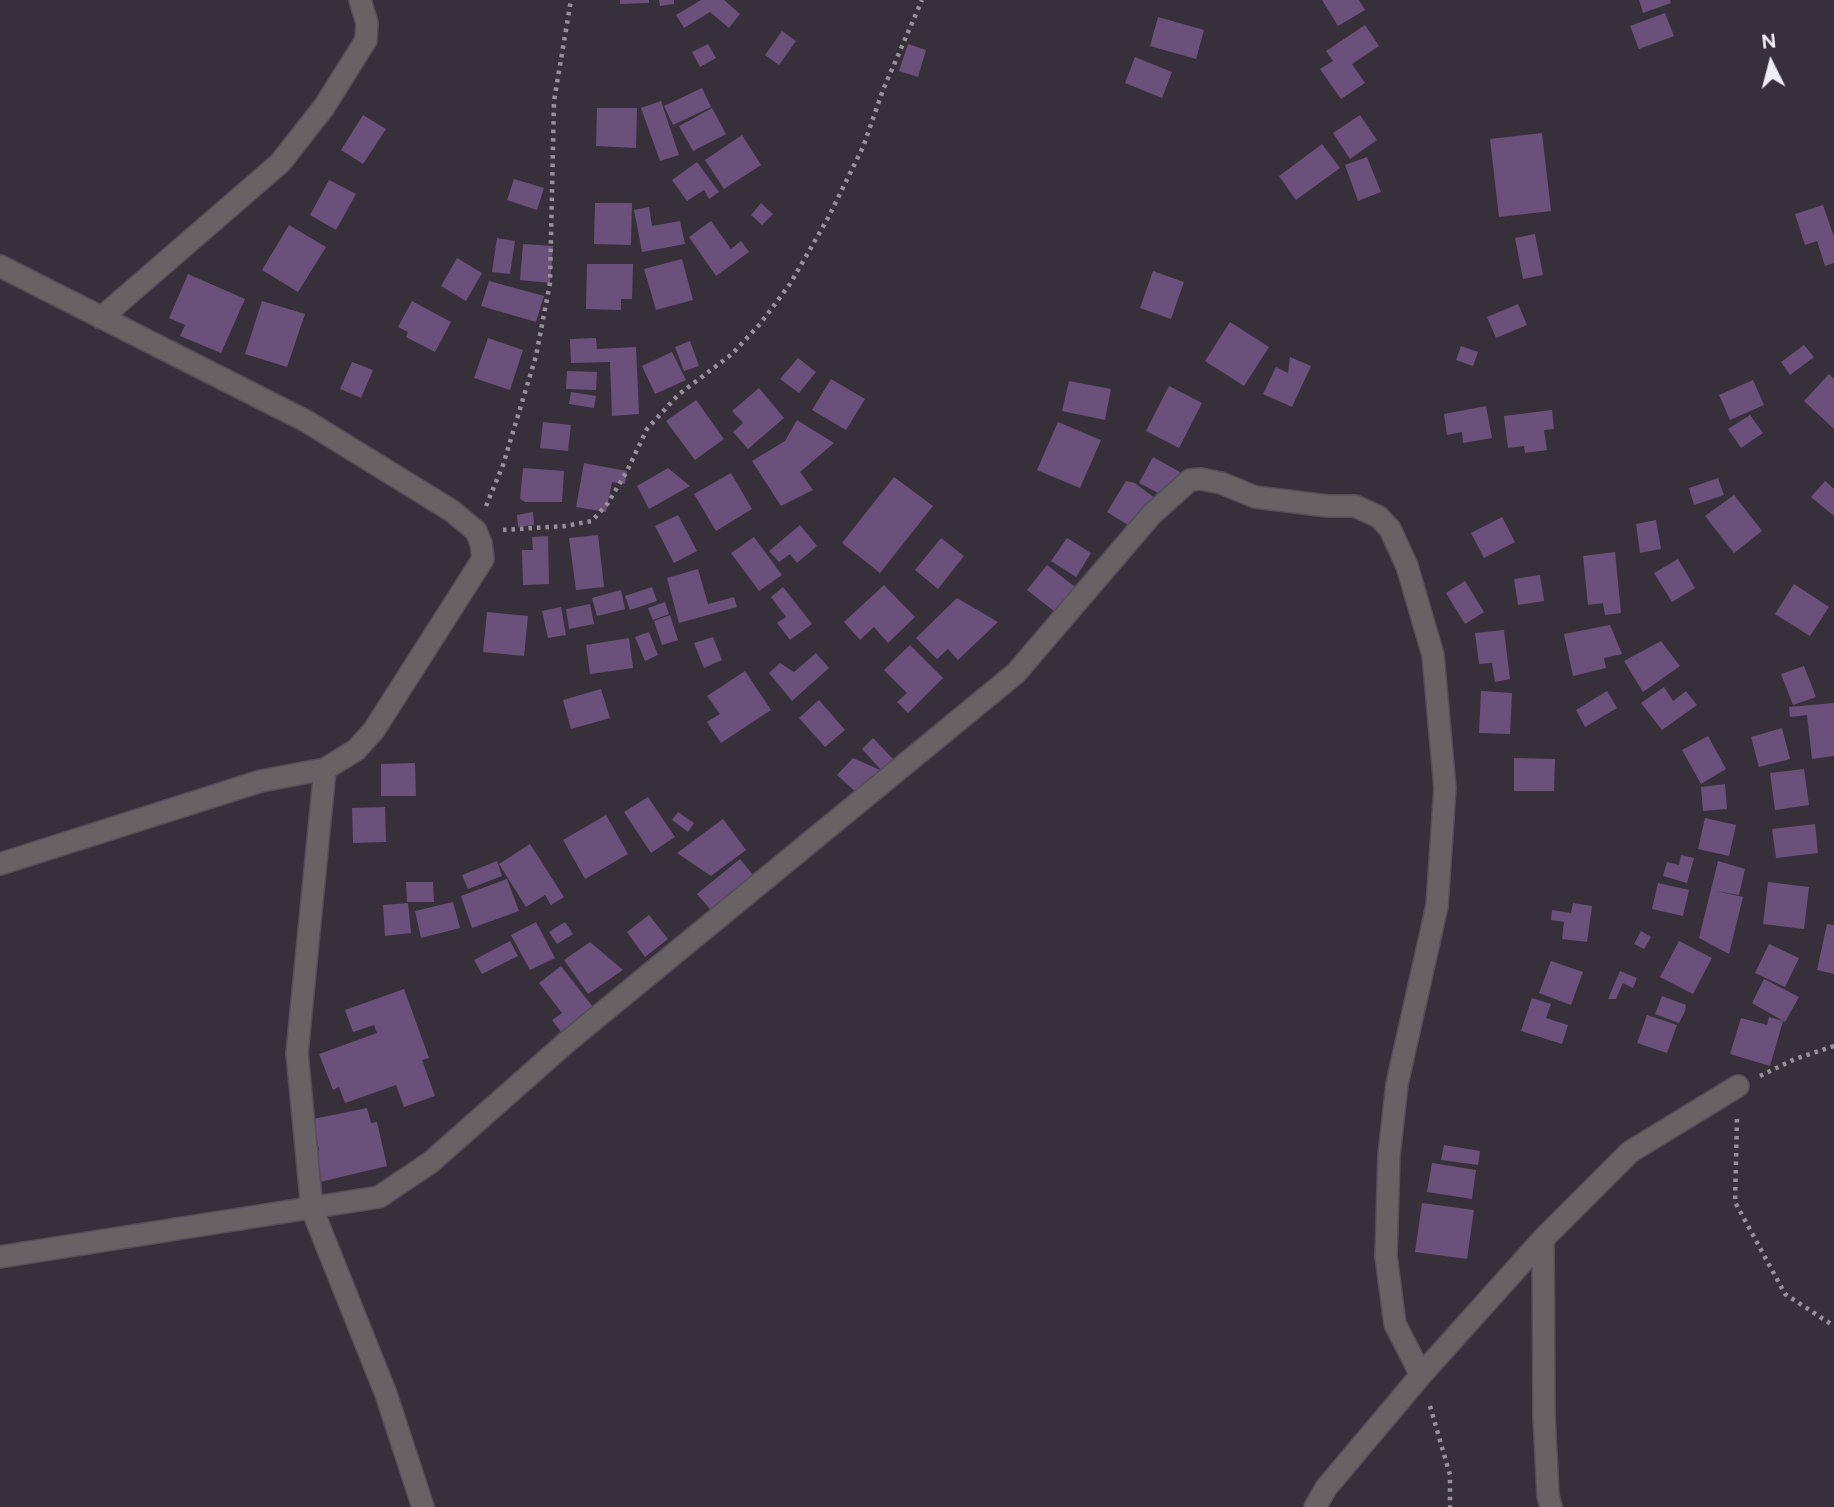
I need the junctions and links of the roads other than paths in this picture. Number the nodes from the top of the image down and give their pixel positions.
1 (360, 0) edge
2 (0, 266) edge
3 (101, 318) junction
4 (325, 768) junction
5 (0, 864) edge
6 (1738, 1086) road end
7 (312, 1209) junction
8 (1543, 1239) junction
9 (0, 1257) edge
10 (1421, 1375) junction
11 (423, 1507) edge
12 (1315, 1507) edge
13 (1551, 1507) edge

1 - 3 street
2 - 3 street
3 - 4 street
4 - 5 street
4 - 7 street
6 - 8 street
7 - 9 street
7 - 10 street
7 - 11 street
8 - 10 street
8 - 13 street
10 - 12 street

